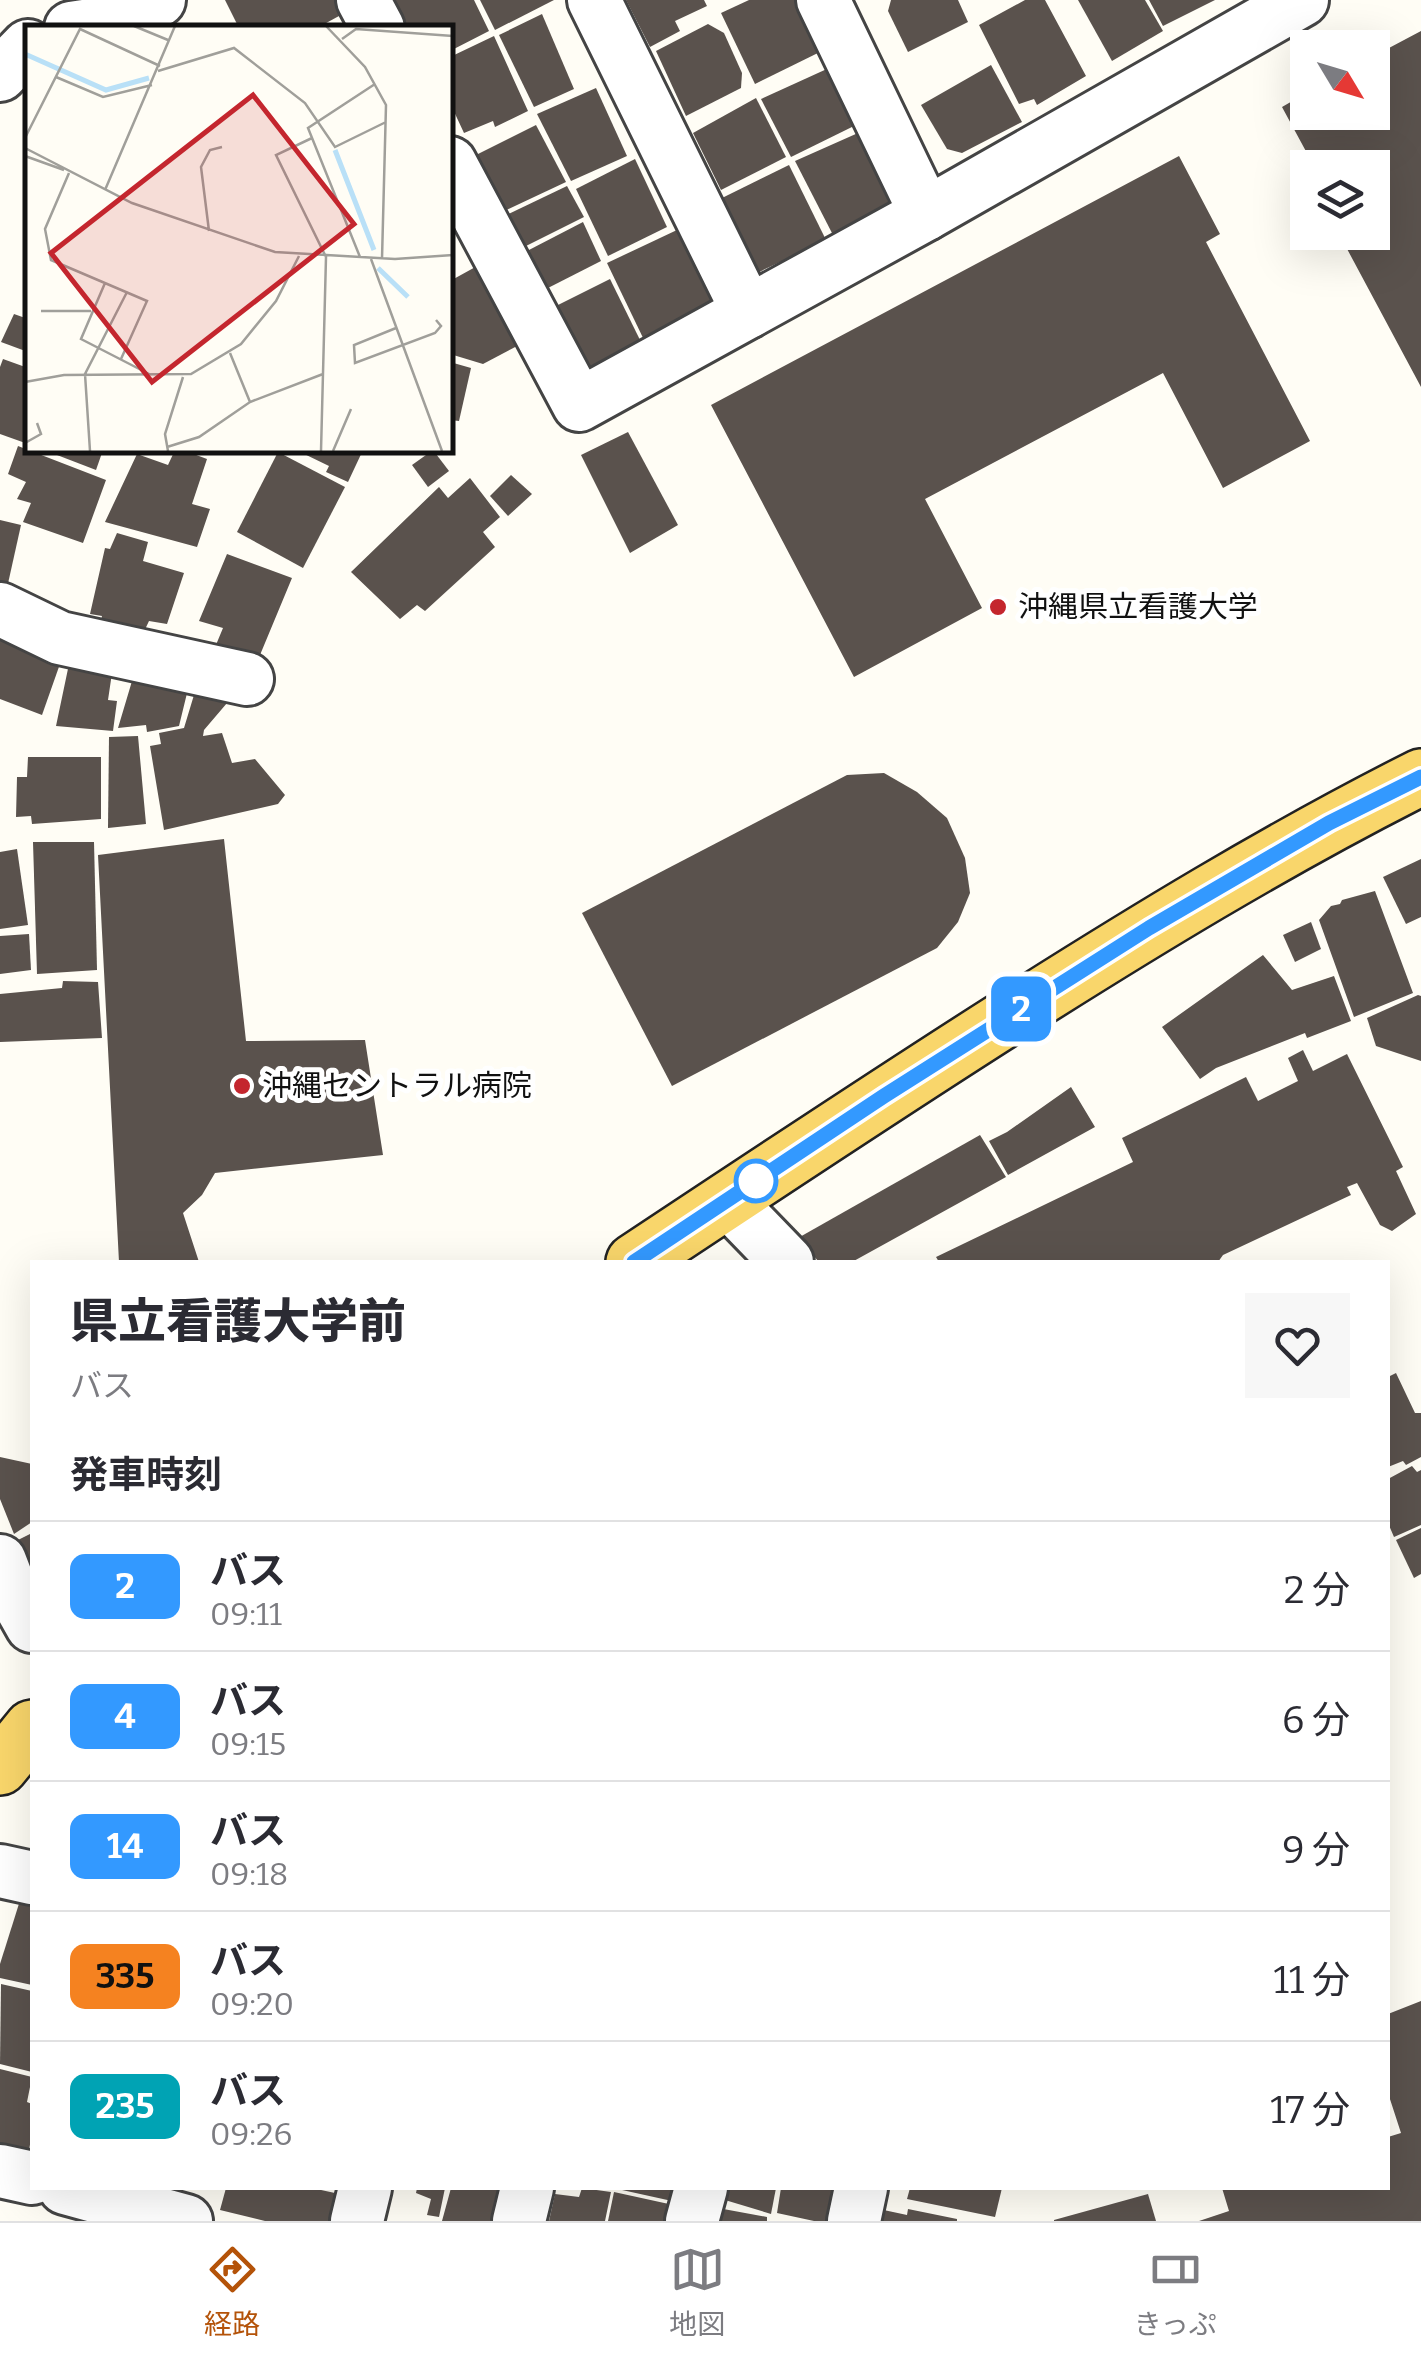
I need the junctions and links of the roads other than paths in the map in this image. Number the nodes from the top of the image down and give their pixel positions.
1 (68, 0) edge
2 (159, 0) edge
3 (363, 0) edge
4 (594, 0) edge
5 (823, 0) edge
6 (1302, 0) edge
7 (47, 25) edge
8 (90, 25) edge
9 (376, 25) edge
10 (25, 49) edge
11 (0, 75) edge
12 (452, 167) edge
13 (926, 214) junction
14 (748, 312) junction
15 (0, 609) edge
16 (247, 679) dead end
17 (1421, 777) edge
18 (727, 1200) junction
19 (637, 1260) edge
20 (784, 1260) edge
21 (0, 1561) edge
22 (30, 1622) edge
23 (30, 1730) edge
24 (0, 1766) edge
25 (0, 1871) edge
26 (30, 1878) edge
27 (0, 2171) edge
28 (30, 2178) edge
29 (73, 2190) edge
30 (199, 2190) edge
31 (365, 2190) edge
32 (527, 2190) edge
33 (700, 2190) edge
34 (861, 2190) edge
35 (189, 2221) edge
36 (357, 2221) edge
37 (519, 2221) edge
38 (692, 2221) edge
39 (854, 2221) edge

1 - 7 street
2 - 8 street
3 - 9 street
4 - 14 street
5 - 13 street
6 - 13 street
10 - 11 street
12 - 14 street
13 - 14 street
15 - 16 street
17 - 18 main road
18 - 19 main road
18 - 20 street
21 - 22 street
23 - 24 main road
25 - 26 street
27 - 28 street
29 - 35 street
30 - 35 street
31 - 36 street
32 - 37 street
33 - 38 street
34 - 39 street

